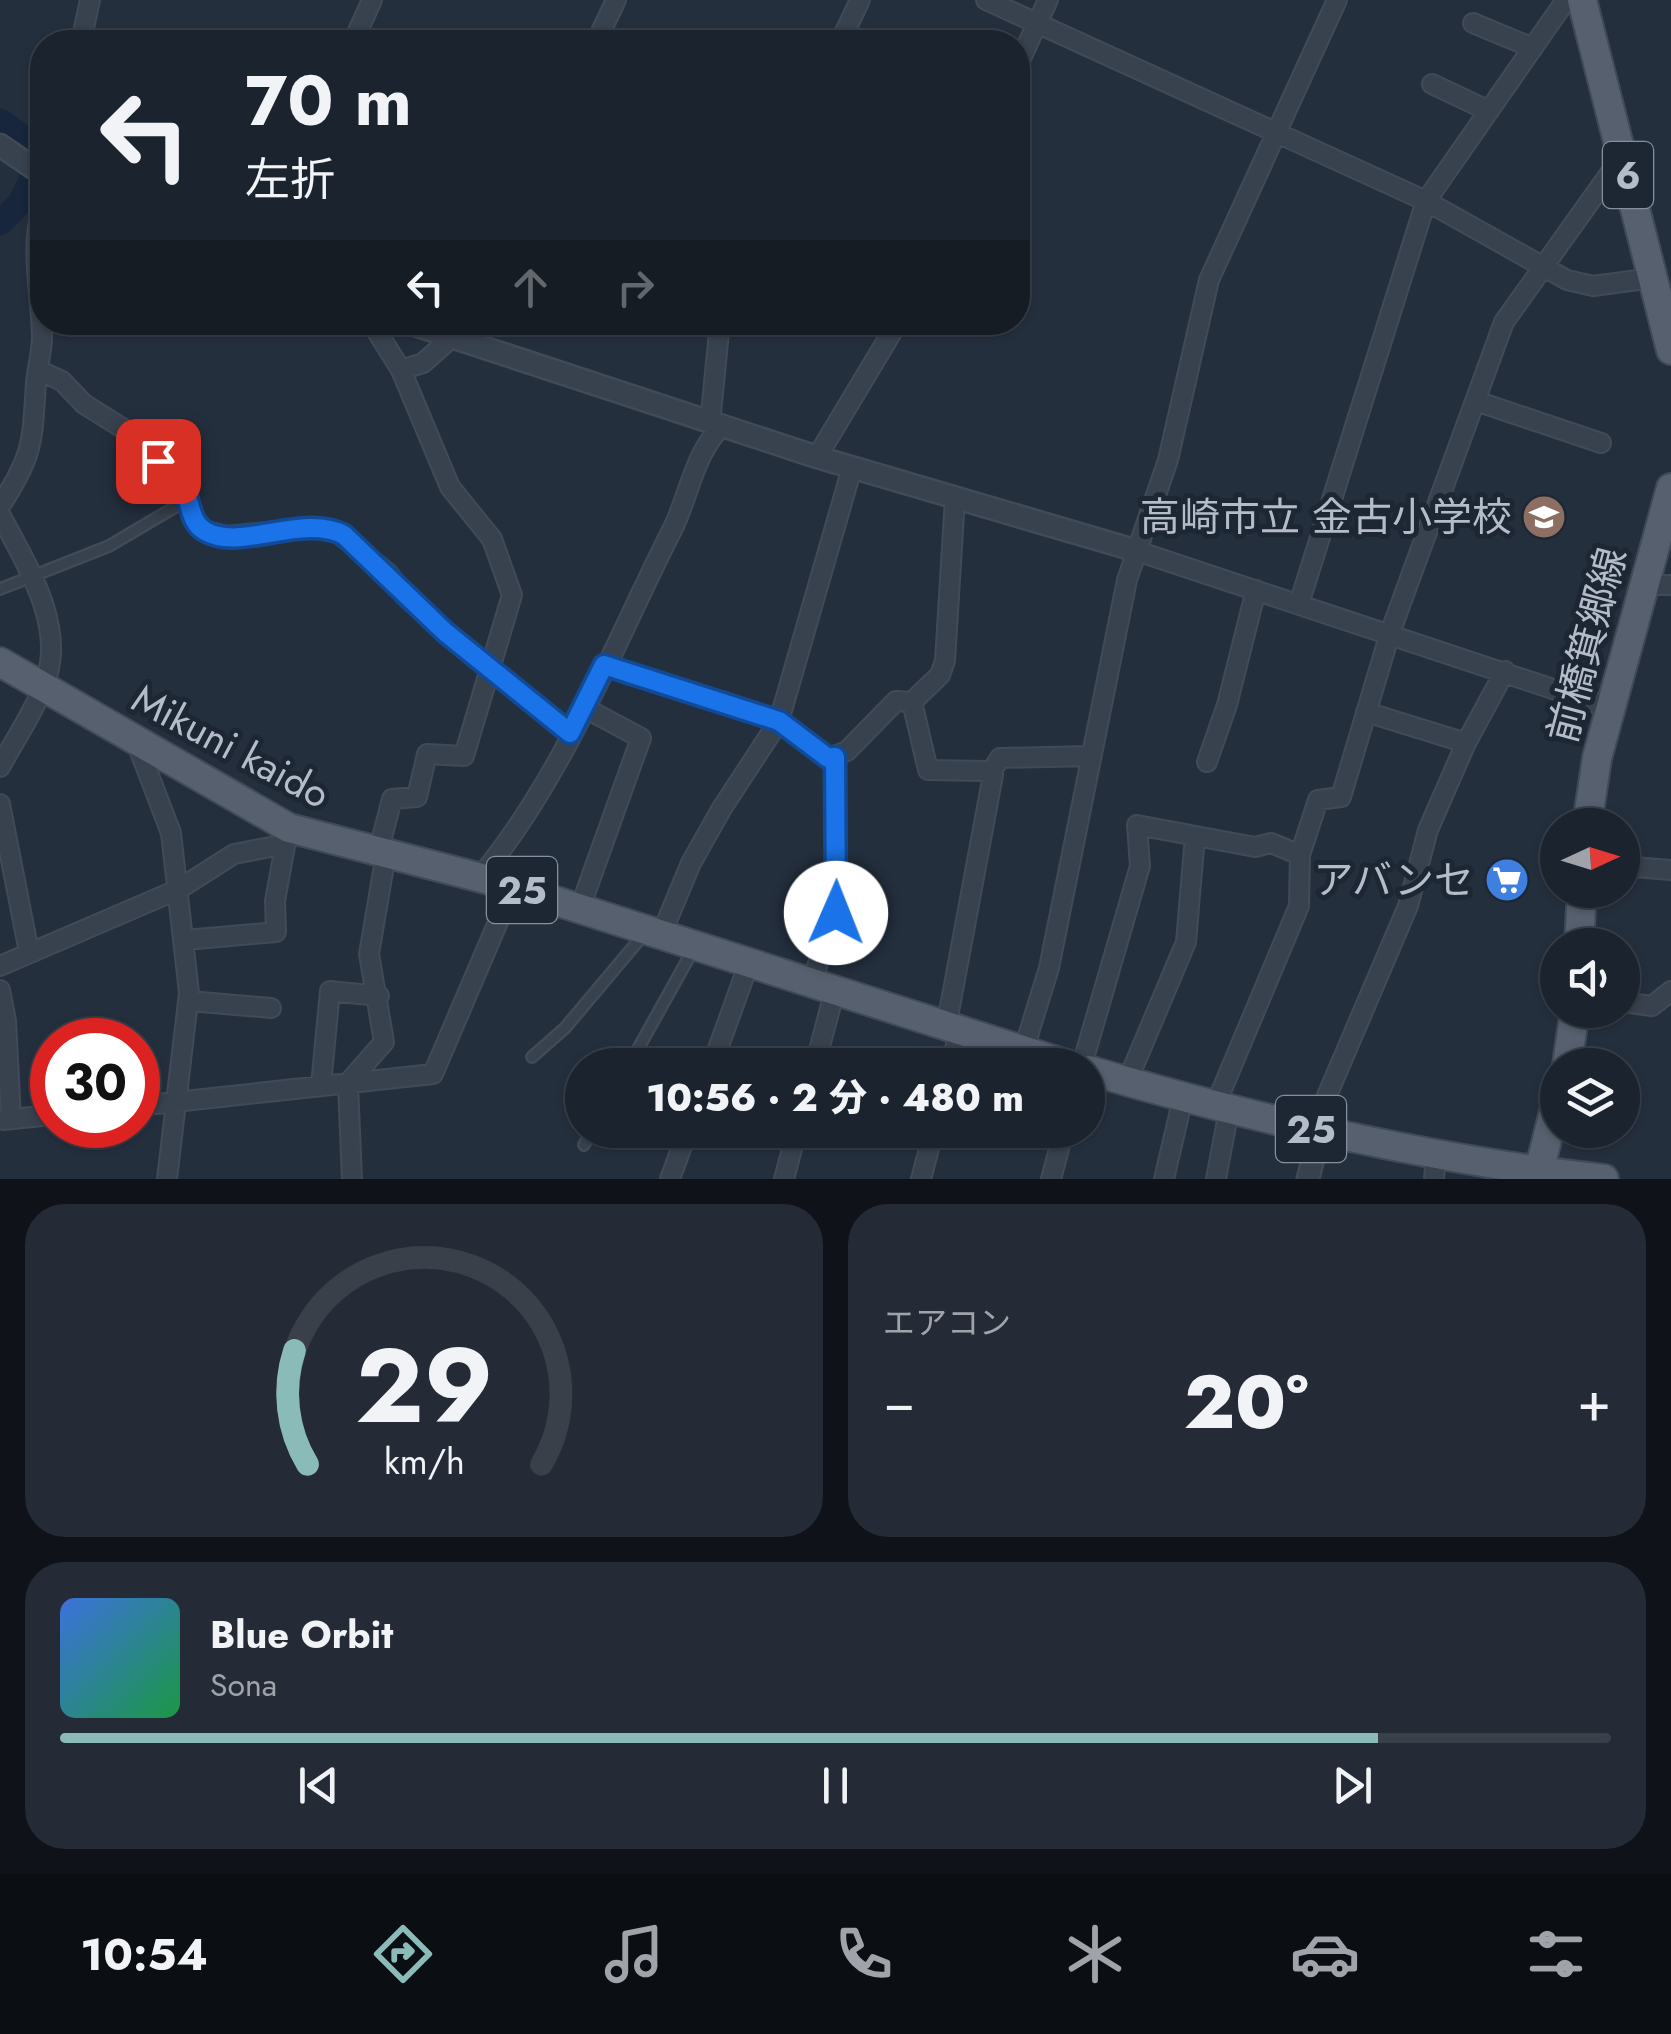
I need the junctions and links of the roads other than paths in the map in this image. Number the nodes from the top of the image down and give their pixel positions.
1 (90, 0) edge
2 (372, 0) edge
3 (616, 0) edge
4 (860, 0) edge
5 (986, 0) edge
6 (1048, 0) edge
7 (1337, 0) edge
8 (1566, 0) edge
9 (1582, 0) edge
10 (1038, 23) junction
11 (1472, 23) dead end
12 (84, 30) edge
13 (358, 30) edge
14 (602, 30) edge
15 (846, 30) edge
16 (1030, 40) edge
17 (1533, 48) junction
18 (1432, 84) dead end
19 (1489, 111) junction
20 (1278, 134) junction
21 (0, 144) edge
22 (1623, 156) junction
23 (30, 165) edge
24 (1426, 202) junction
25 (1543, 264) junction
26 (1654, 278) junction
27 (42, 335) edge
28 (379, 335) edge
29 (438, 335) edge
30 (461, 335) edge
31 (720, 335) edge
32 (890, 335) edge
33 (457, 343) junction
34 (1671, 350) edge
35 (38, 370) junction
36 (401, 370) junction
37 (1476, 401) junction
38 (717, 424) junction
39 (1602, 443) dead end
40 (817, 458) junction
41 (852, 468) junction
42 (1671, 488) edge
43 (955, 498) junction
44 (188, 500) junction
45 (0, 506) edge
46 (0, 514) edge
47 (1134, 550) junction
48 (33, 580) junction
49 (1657, 585) edge
50 (0, 589) edge
51 (1256, 590) junction
52 (1299, 604) junction
53 (1390, 633) junction
54 (0, 662) edge
55 (604, 665) junction
56 (491, 670) junction
57 (1505, 671) junction
58 (42, 688) junction
59 (912, 702) junction
60 (583, 708) junction
61 (1610, 708) junction
62 (1366, 712) junction
63 (779, 721) junction
64 (570, 733) junction
65 (1466, 743) junction
66 (136, 744) junction
67 (1090, 756) junction
68 (835, 757) junction
69 (1206, 762) dead end
70 (0, 766) edge
71 (992, 772) junction
72 (0, 804) edge
73 (1589, 808) edge
74 (287, 836) junction
75 (1195, 836) junction
76 (382, 853) junction
77 (1300, 854) junction
78 (1640, 867) edge
79 (1671, 870) edge
80 (480, 877) junction
81 (512, 888) junction
82 (179, 889) junction
83 (580, 908) junction
84 (654, 933) junction
85 (185, 940) junction
86 (695, 947) junction
87 (28, 952) junction
88 (749, 963) junction
89 (0, 966) edge
90 (823, 987) junction
91 (0, 990) edge
92 (1671, 991) edge
93 (380, 996) junction
94 (189, 1002) junction
95 (1640, 1004) edge
96 (270, 1008) dead end
97 (953, 1030) junction
98 (639, 1048) edge
99 (718, 1048) edge
100 (817, 1048) edge
101 (952, 1048) edge
102 (1010, 1048) edge
103 (1024, 1048) edge
104 (1090, 1048) edge
105 (532, 1057) dead end
106 (1105, 1075) edge
107 (1126, 1082) junction
108 (348, 1083) junction
109 (320, 1085) junction
110 (1183, 1098) junction
111 (178, 1102) junction
112 (160, 1104) edge
113 (1222, 1108) junction
114 (6, 1120) edge
115 (1320, 1131) junction
116 (681, 1148) edge
117 (792, 1148) edge
118 (929, 1148) edge
119 (1059, 1148) edge
120 (1545, 1148) edge
121 (1435, 1167) edge
122 (1538, 1175) edge
123 (168, 1179) edge
124 (352, 1179) edge
125 (670, 1179) edge
126 (784, 1179) edge
127 (921, 1179) edge
128 (1050, 1179) edge
129 (1164, 1179) edge
130 (1216, 1179) edge
131 (1308, 1179) edge
132 (1604, 1179) edge

1 - 12 street
2 - 13 street
3 - 14 street
4 - 15 street
5 - 10 street
6 - 10 street
7 - 20 street
8 - 17 street
9 - 22 main road, 6
10 - 16 street
10 - 20 street
11 - 17 street
17 - 19 street
18 - 19 street
19 - 24 street
20 - 24 street
20 - 47 street
21 - 23 street
22 - 25 street
22 - 26 main road, 6
24 - 25 street
24 - 52 street
25 - 26 street
25 - 37 street
26 - 34 main road, 6
27 - 35 street
28 - 36 street
29 - 33 street
30 - 33 street
31 - 38 street
32 - 40 street
33 - 36 street
33 - 38 street
35 - 44 street
35 - 45 street
36 - 56 street
37 - 39 street
37 - 53 street
38 - 40 street
38 - 55 street
40 - 41 street
41 - 43 street
41 - 63 street
42 - 49 main road, 前橋箕郷線
43 - 47 street
43 - 59 street
44 - 48 lane
44 - 56 street
46 - 48 street
47 - 51 street
47 - 67 street
48 - 50 lane
48 - 58 street
49 - 61 main road, 前橋箕郷線
51 - 52 street
51 - 69 street
52 - 53 street
53 - 57 street
53 - 62 street
54 - 58 main road, Mikuni kaido / 25
55 - 60 street
55 - 63 street
56 - 64 street
56 - 76 street
57 - 61 street
57 - 65 street
58 - 66 main road, Mikuni kaido / 25
58 - 70 street
59 - 68 street
59 - 71 street
60 - 64 street
60 - 83 street
61 - 73 main road, 前橋箕郷線
62 - 65 street
62 - 77 street
63 - 68 street
63 - 84 street
64 - 80 street
65 - 115 street
66 - 74 main road, Mikuni kaido / 25
66 - 82 street
67 - 71 street
67 - 103 street
68 - 90 street
71 - 97 street
72 - 87 street
74 - 76 main road, Mikuni kaido / 25
74 - 82 street
74 - 85 street
75 - 77 street
75 - 104 street
75 - 107 street
76 - 80 main road, Mikuni kaido / 25
76 - 93 street
77 - 113 street
78 - 79 street
80 - 81 main road, Mikuni kaido / 25
81 - 83 main road, Mikuni kaido / 25
81 - 108 street
82 - 85 street
82 - 87 street
83 - 84 main road, Mikuni kaido / 25
84 - 86 main road, Mikuni kaido / 25
84 - 105 lane
85 - 94 street
86 - 88 main road, Mikuni kaido / 25
86 - 98 lane
87 - 89 street
88 - 90 main road, Mikuni kaido / 25
88 - 99 street
90 - 97 main road, Mikuni kaido / 25
90 - 100 street
91 - 114 street
92 - 95 street
93 - 108 street
93 - 109 street
94 - 96 street
94 - 111 street
97 - 101 street
97 - 102 main road, Mikuni kaido / 25
106 - 107 main road, 25
107 - 110 main road, 25
108 - 109 street
108 - 124 street
109 - 111 street
110 - 113 main road, 25
110 - 129 street
111 - 112 street
111 - 123 street
113 - 115 main road, 25
113 - 130 street
115 - 121 main road, 25
115 - 131 street
116 - 125 street
117 - 126 street
118 - 127 street
119 - 128 street
120 - 122 main road
121 - 122 main road, 25
122 - 132 main road, 25

